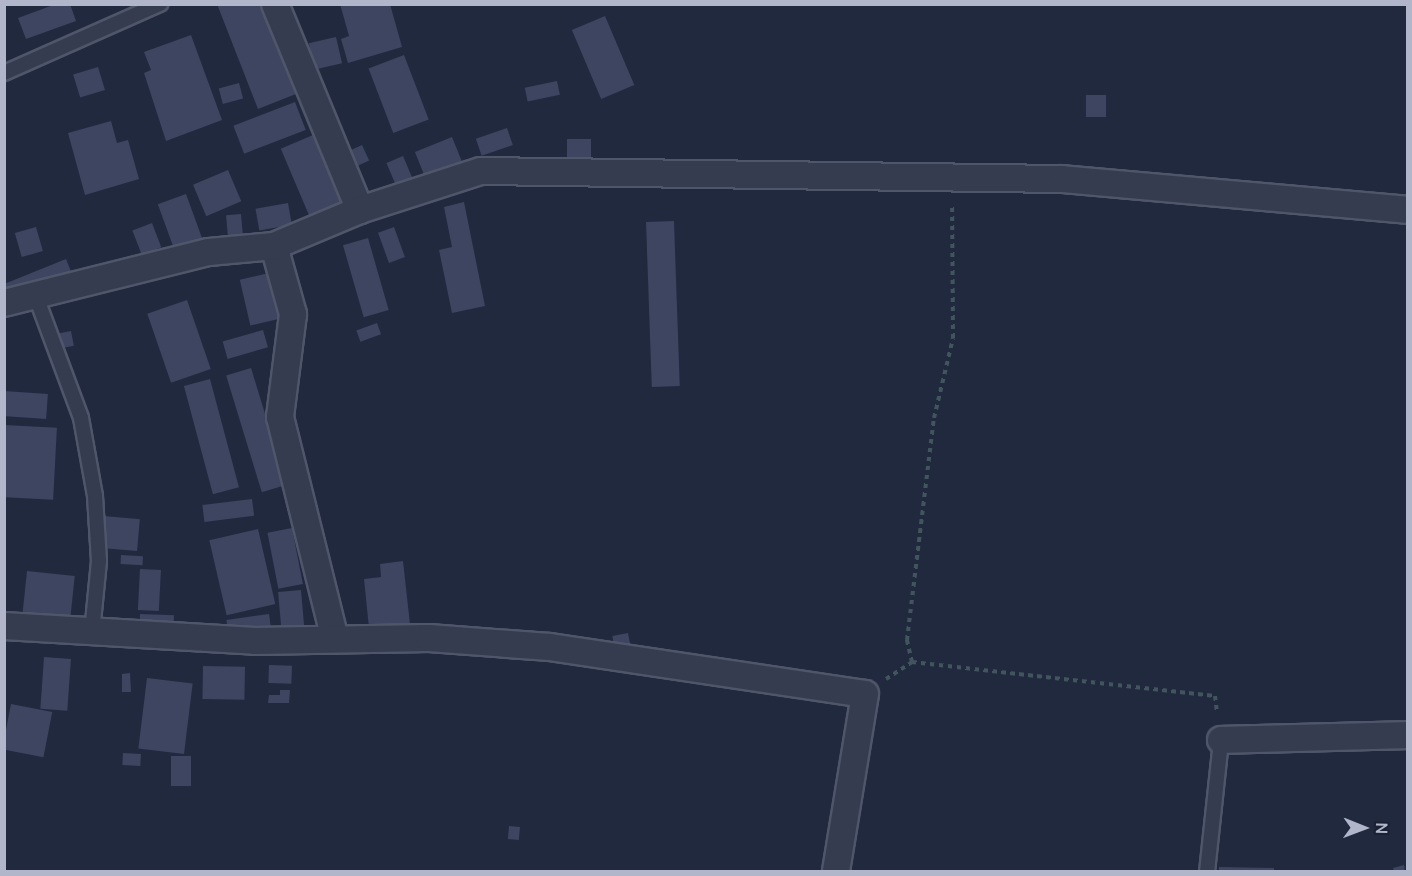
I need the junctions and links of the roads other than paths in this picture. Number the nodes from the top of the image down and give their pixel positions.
1 (160, 4) edge
2 (275, 4) edge
3 (4, 73) edge
4 (360, 210) junction
5 (1407, 210) edge
6 (274, 246) junction
7 (35, 294) junction
8 (4, 303) edge
9 (4, 626) edge
10 (92, 633) junction
11 (334, 636) junction
12 (1407, 735) edge
13 (1221, 740) joint
14 (836, 872) edge
15 (1207, 872) edge

1 - 3 lane
2 - 4 street
4 - 5 street
4 - 6 street
6 - 7 street
6 - 11 street
7 - 8 street
7 - 10 lane
9 - 10 street
10 - 11 street
11 - 14 street
12 - 13 street
13 - 15 lane

